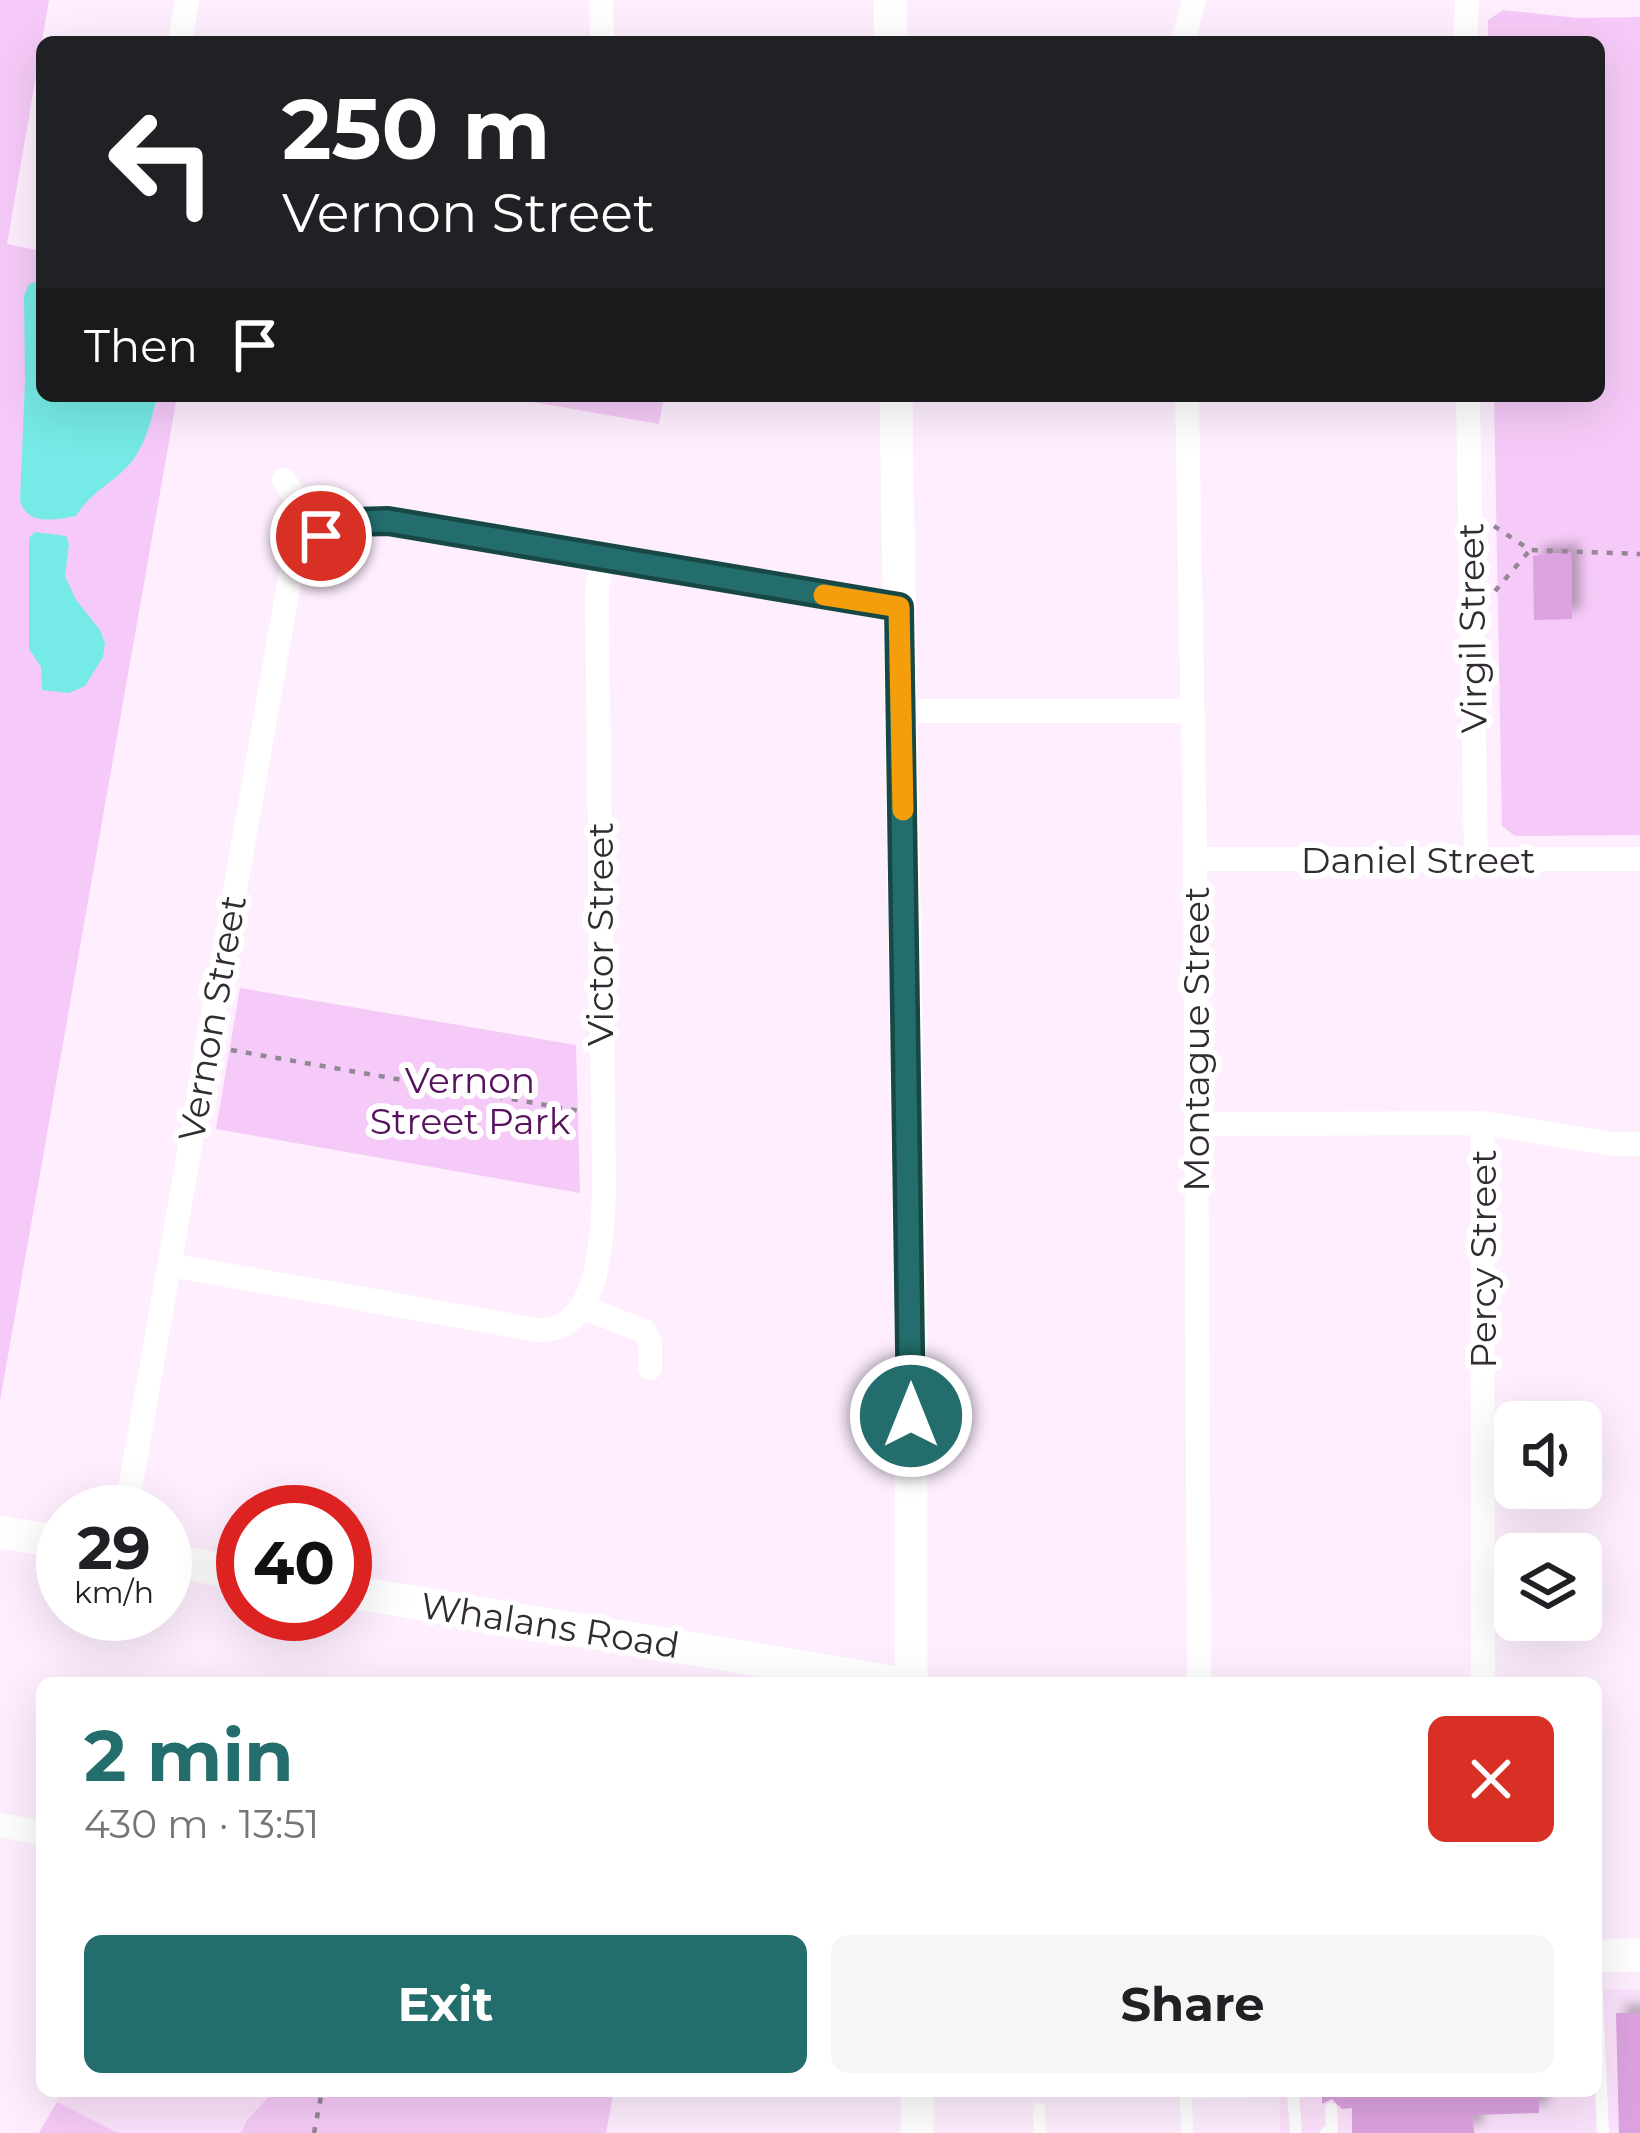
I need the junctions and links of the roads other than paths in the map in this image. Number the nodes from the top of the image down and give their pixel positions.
1 (187, 0) edge
2 (601, 0) edge
3 (890, 0) edge
4 (1194, 0) edge
5 (1467, 0) edge
6 (182, 36) edge
7 (602, 36) edge
8 (891, 36) edge
9 (1185, 36) edge
10 (1465, 36) edge
11 (896, 402) edge
12 (1187, 402) edge
13 (1468, 402) edge
14 (284, 480) dead end
15 (321, 536) junction
16 (602, 558) junction
17 (899, 607) junction
18 (901, 711) junction
19 (1192, 711) junction
20 (1640, 859) edge
21 (1195, 860) junction
22 (1476, 861) junction
23 (1196, 1124) junction
24 (1482, 1124) junction
25 (1640, 1144) edge
26 (170, 1265) junction
27 (584, 1308) junction
28 (650, 1368) dead end
29 (131, 1485) edge
30 (0, 1532) edge
31 (36, 1538) edge
32 (372, 1595) edge
33 (862, 1677) edge
34 (911, 1677) edge
35 (1199, 1677) edge
36 (1483, 1677) edge
37 (0, 1825) edge
38 (36, 1832) edge
39 (1640, 1955) edge
40 (1602, 1956) edge
41 (917, 2097) edge
42 (1186, 2097) edge
43 (1293, 2097) edge
44 (1601, 2097) edge
45 (1039, 2109) dead end
46 (1331, 2109) dead end
47 (917, 2133) edge
48 (1040, 2133) edge
49 (1187, 2133) edge
50 (1296, 2133) edge
51 (1326, 2133) edge
52 (1603, 2133) edge

1 - 6 street
2 - 7 street
3 - 8 street
4 - 9 street
5 - 10 street
11 - 17 street
12 - 19 street, Montague Street
13 - 22 street, Virgil Street
14 - 15 street
15 - 16 street
15 - 26 street, Vernon Street
16 - 17 street
16 - 27 street, Victor Street
17 - 18 street
18 - 19 street
18 - 34 street
19 - 21 street, Montague Street
20 - 22 street, Daniel Street
21 - 22 street, Daniel Street
21 - 23 street, Montague Street
23 - 24 street
23 - 35 street, Montague Street
24 - 25 street
24 - 36 street, Percy Street
26 - 27 street
26 - 29 street, Vernon Street
27 - 28 street
30 - 31 street
32 - 33 street, Whalans Road
37 - 38 street
39 - 40 street
41 - 47 street
42 - 49 lane
43 - 50 lane
44 - 52 lane
45 - 48 lane
46 - 51 lane

